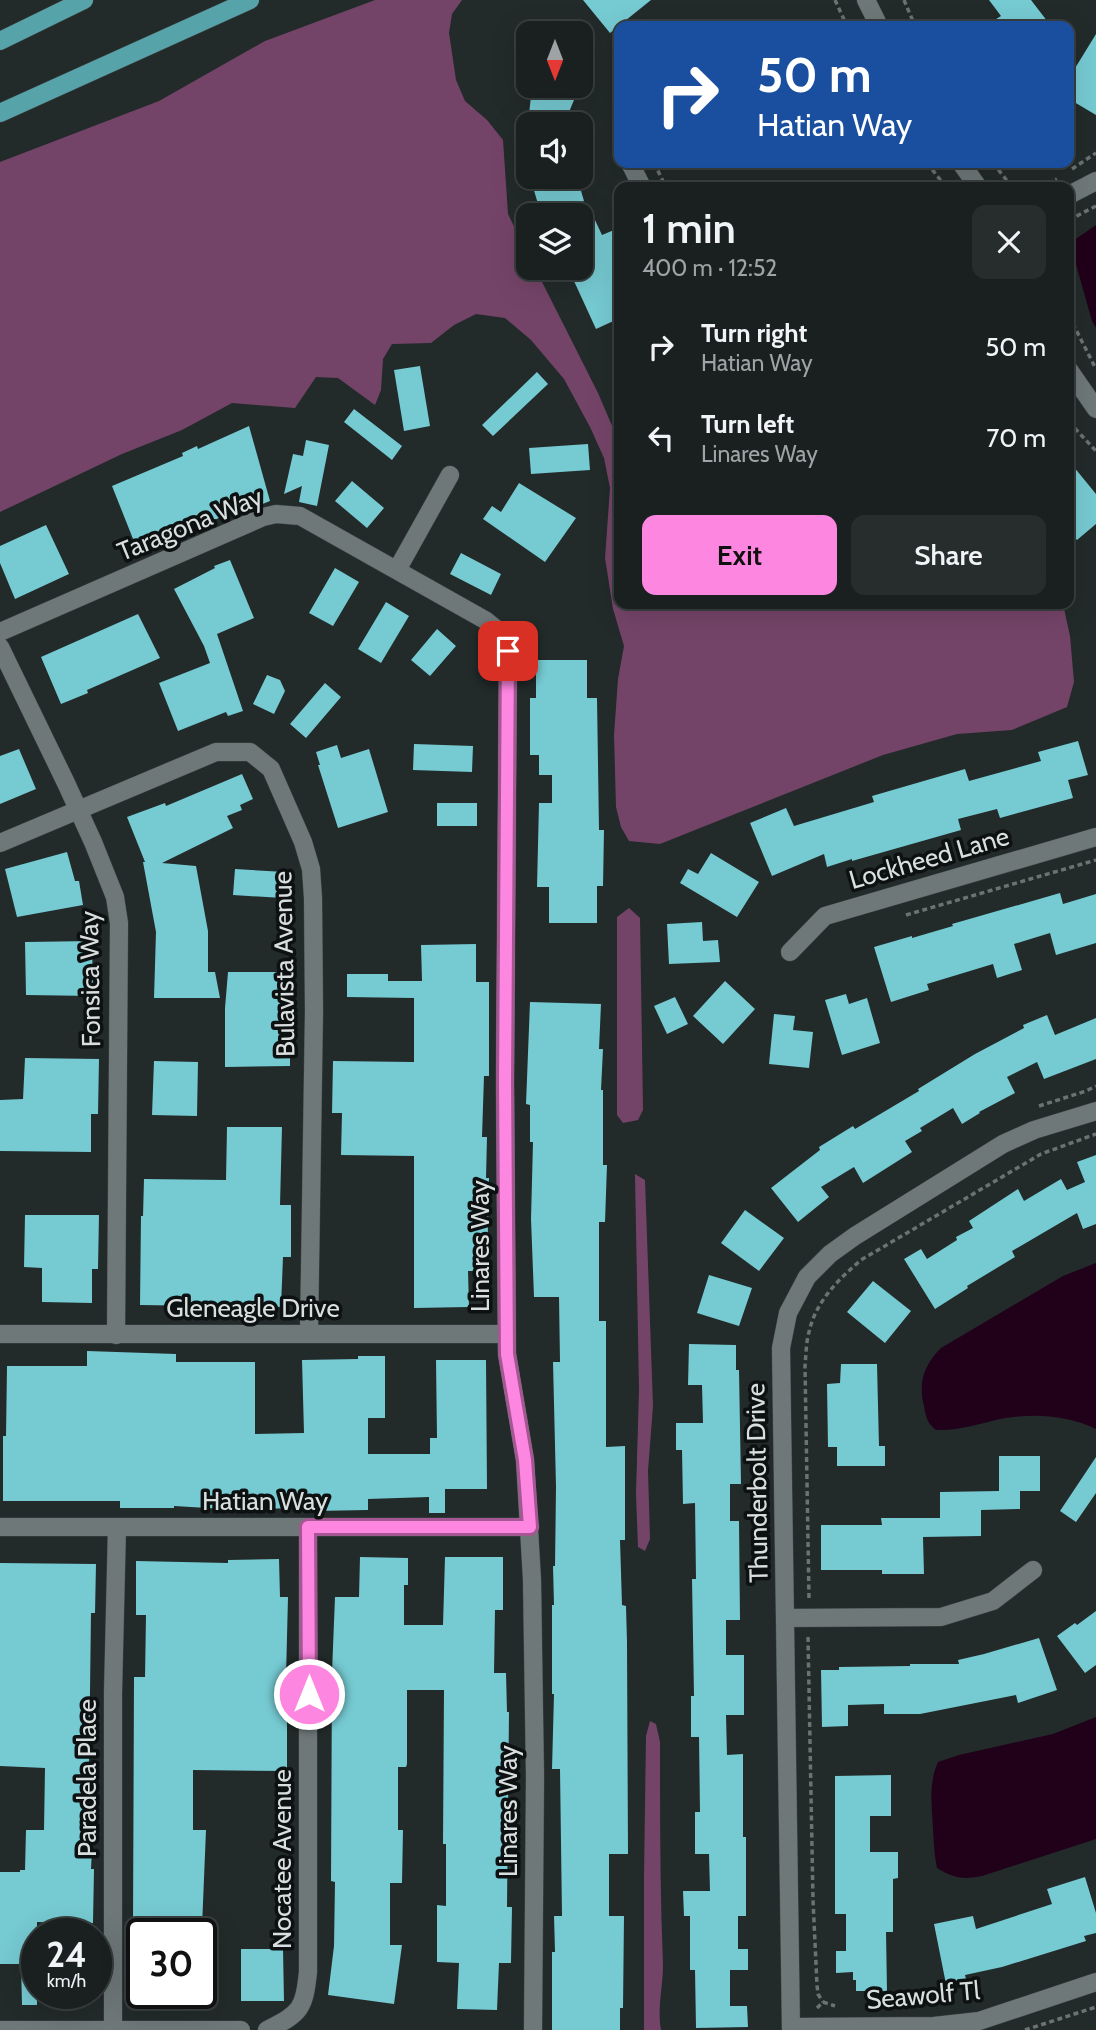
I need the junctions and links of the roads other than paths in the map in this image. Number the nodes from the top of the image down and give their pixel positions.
1 (84, 0) edge
2 (250, 0) edge
3 (866, 0) edge
4 (876, 21) edge
5 (0, 41) edge
6 (0, 113) edge
7 (1096, 181) edge
8 (1074, 192) edge
9 (1074, 377) edge
10 (1096, 409) edge
11 (450, 475) dead end
12 (397, 570) junction
13 (0, 632) edge
14 (0, 647) edge
15 (78, 810) junction
16 (1096, 837) edge
17 (0, 843) edge
18 (790, 952) dead end
19 (1096, 1111) edge
20 (0, 1334) edge
21 (309, 1334) junction
22 (507, 1334) junction
23 (116, 1335) junction
24 (0, 1527) edge
25 (117, 1527) junction
26 (308, 1527) junction
27 (530, 1527) junction
28 (1033, 1570) dead end
29 (785, 1618) junction
30 (1096, 1982) edge
31 (791, 2029) edge
32 (0, 2030) edge
33 (113, 2030) edge
34 (241, 2030) edge
35 (267, 2030) edge
36 (533, 2030) edge

1 - 5 main road
2 - 6 main road
3 - 4 street
7 - 8 street
9 - 10 street
11 - 12 street
12 - 13 street, Taragona Way
12 - 22 street, Linares Way
14 - 15 street, Fonsica Way
15 - 17 street, Bulavista Avenue
15 - 21 street, Bulavista Avenue
15 - 23 street, Fonsica Way
16 - 18 street, Lockheed Lane
19 - 29 street, Thunderbolt Drive
20 - 23 street, Gleneagle Drive
21 - 22 street, Gleneagle Drive
21 - 23 street, Gleneagle Drive
22 - 27 street, Linares Way
24 - 25 street, Hatian Way
25 - 26 street, Hatian Way
25 - 33 street, Paradela Place
26 - 27 street, Hatian Way
26 - 35 street, Nocatee Avenue
27 - 36 street, Linares Way
28 - 29 street
29 - 31 street, Thunderbolt Drive
30 - 31 street, Seawolf Tl
32 - 33 street
33 - 34 street

